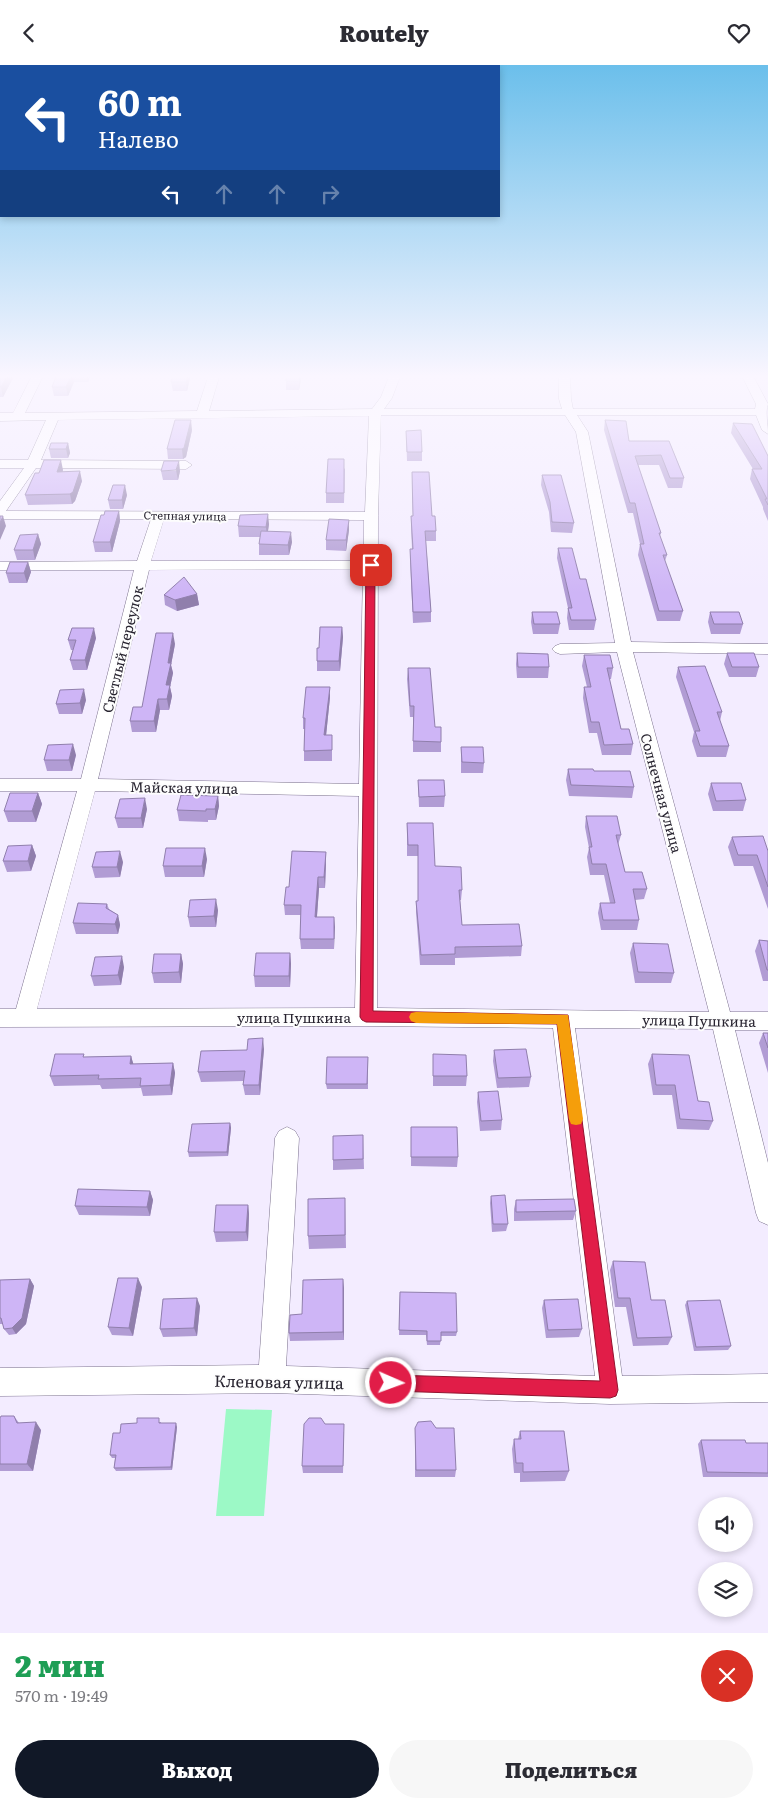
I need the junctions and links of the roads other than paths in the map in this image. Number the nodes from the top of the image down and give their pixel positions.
1 (40, 447) edge
2 (373, 447) edge
3 (585, 447) edge
4 (0, 464) edge
5 (33, 464) junction
6 (186, 465) dead end
7 (0, 509) edge
8 (0, 515) edge
9 (159, 515) junction
10 (371, 516) junction
11 (143, 564) junction
12 (371, 565) junction
13 (0, 566) edge
14 (624, 647) junction
15 (560, 649) dead end
16 (768, 649) edge
17 (0, 785) edge
18 (88, 785) junction
19 (369, 790) junction
20 (366, 1017) junction
21 (0, 1018) edge
22 (24, 1018) junction
23 (563, 1019) junction
24 (722, 1021) junction
25 (768, 1021) edge
26 (287, 1138) dead end
27 (768, 1213) edge
28 (272, 1379) junction
29 (0, 1382) edge
30 (768, 1389) edge
31 (610, 1390) junction

1 - 5 street
2 - 10 street
3 - 14 street, Солнечная улица
4 - 5 street
5 - 6 street
5 - 7 street
8 - 9 street, Степная улица
9 - 10 street, Степная улица
9 - 11 street, Светлый переулок
10 - 12 street
11 - 12 street
11 - 13 street
11 - 18 street, Светлый переулок
12 - 19 street
14 - 15 street
14 - 16 street
14 - 24 street, Солнечная улица
17 - 18 street, Майская улица
18 - 19 street, Майская улица
18 - 22 street, Светлый переулок
19 - 20 street
20 - 22 street, улица Пушкина
20 - 23 street, улица Пушкина
21 - 22 street, улица Пушкина
23 - 24 street, улица Пушкина
23 - 31 street
24 - 25 street, улица Пушкина
24 - 27 street, Солнечная улица
26 - 28 street
28 - 29 street, Кленовая улица
28 - 31 street, Кленовая улица
30 - 31 street, Кленовая улица

